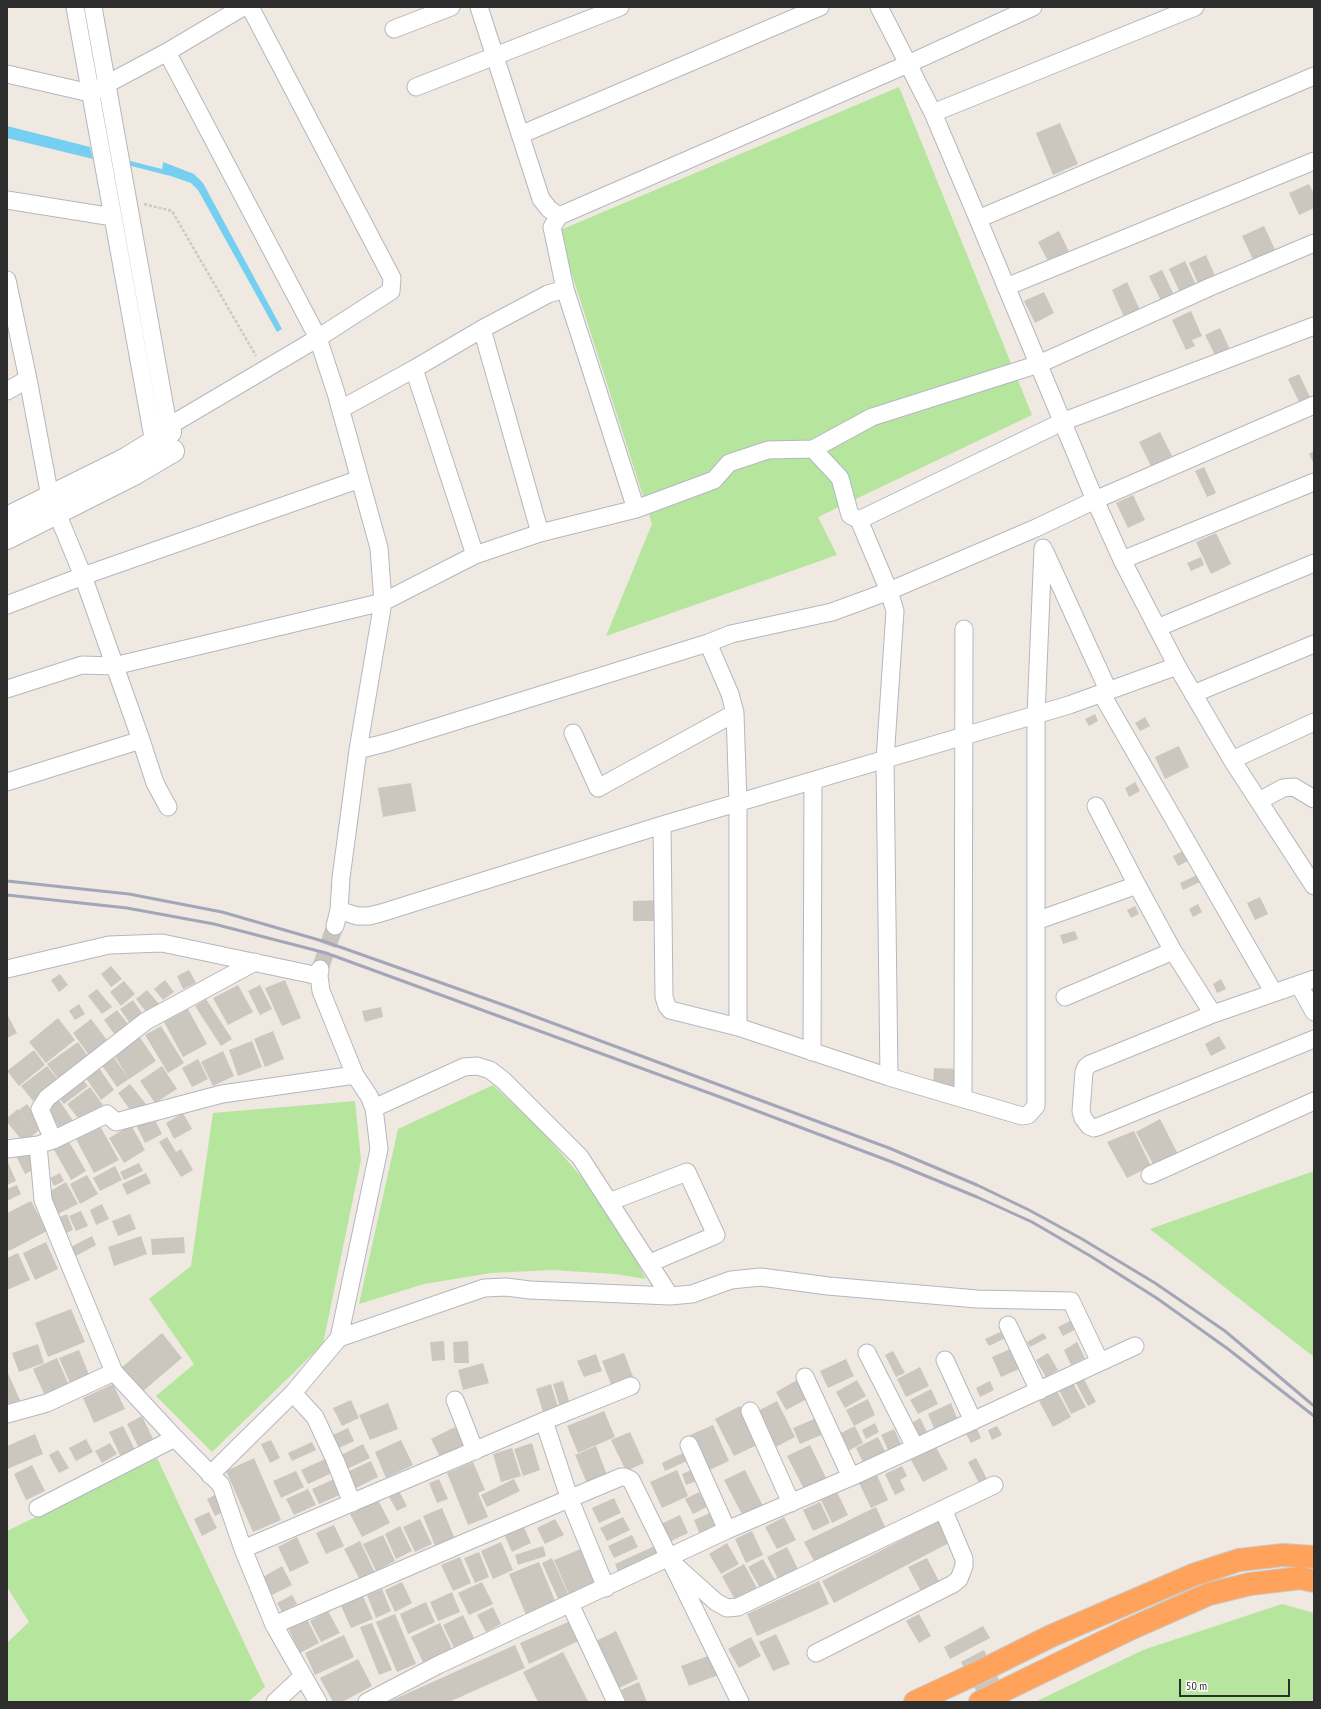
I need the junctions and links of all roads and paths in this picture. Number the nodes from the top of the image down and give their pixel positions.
1 (75, 7) edge
2 (93, 7) edge
3 (243, 7) edge
4 (250, 7) edge
5 (450, 7) edge
6 (479, 7) edge
7 (620, 7) edge
8 (820, 7) edge
9 (879, 7) edge
10 (1033, 7) edge
11 (1195, 7) edge
12 (394, 29) dead end
13 (167, 52) junction
14 (495, 57) junction
15 (908, 64) junction
16 (7, 74) edge
17 (1314, 76) edge
18 (107, 85) junction
19 (416, 87) dead end
20 (90, 93) junction
21 (932, 113) junction
22 (520, 135) junction
23 (1314, 161) edge
24 (7, 200) edge
25 (128, 200) junction
26 (559, 216) junction
27 (113, 217) junction
28 (978, 219) junction
29 (1314, 243) edge
30 (7, 280) edge
31 (1006, 287) junction
32 (565, 289) junction
33 (1314, 326) edge
34 (482, 329) junction
35 (318, 338) junction
36 (1038, 364) junction
37 (414, 369) junction
38 (264, 370) junction
39 (28, 379) junction
40 (7, 391) edge
41 (1314, 405) edge
42 (340, 409) junction
43 (1062, 422) junction
44 (164, 443) junction
45 (813, 449) junction
46 (360, 479) junction
47 (1314, 482) edge
48 (1095, 500) junction
49 (53, 505) junction
50 (636, 509) junction
51 (7, 518) edge
52 (859, 520) junction
53 (1036, 528) junction
54 (540, 533) junction
55 (7, 538) edge
56 (1043, 548) junction
57 (475, 555) junction
58 (1122, 560) junction
59 (1314, 563) edge
60 (83, 576) junction
61 (889, 591) junction
62 (383, 602) junction
63 (7, 605) edge
64 (1157, 628) junction
65 (964, 629) dead end
66 (708, 643) junction
67 (1314, 644) edge
68 (114, 666) junction
69 (1177, 666) junction
70 (7, 689) edge
71 (1105, 691) junction
72 (1193, 694) junction
73 (735, 713) junction
74 (1036, 715) junction
75 (1314, 722) edge
76 (573, 733) dead end
77 (964, 736) junction
78 (141, 740) junction
79 (358, 750) junction
80 (885, 760) junction
81 (1232, 760) junction
82 (813, 781) junction
83 (7, 782) edge
84 (1314, 799) edge
85 (1259, 801) junction
86 (738, 803) junction
87 (1096, 806) dead end
88 (168, 807) dead end
89 (662, 826) junction
90 (1314, 884) edge
91 (1137, 885) junction
92 (1036, 921) junction
93 (1173, 951) junction
94 (255, 962) junction
95 (7, 969) edge
96 (1306, 982) edge
97 (1274, 993) junction
98 (1065, 997) dead end
99 (1314, 1012) edge
100 (1213, 1014) junction
101 (738, 1027) junction
102 (1314, 1039) edge
103 (812, 1052) junction
104 (355, 1074) junction
105 (889, 1077) junction
106 (963, 1098) junction
107 (1314, 1101) edge
108 (374, 1108) junction
109 (46, 1142) junction
110 (7, 1149) edge
111 (1150, 1175) dead end
112 (609, 1202) junction
113 (650, 1264) junction
114 (670, 1296) junction
115 (1008, 1325) dead end
116 (339, 1338) junction
117 (1135, 1346) dead end
118 (868, 1353) dead end
119 (945, 1360) dead end
120 (1100, 1362) junction
121 (114, 1372) junction
122 (805, 1378) dead end
123 (631, 1386) dead end
124 (1039, 1391) junction
125 (293, 1393) junction
126 (455, 1400) dead end
127 (750, 1411) dead end
128 (7, 1414) edge
129 (544, 1421) junction
130 (973, 1421) junction
131 (175, 1438) junction
132 (689, 1445) dead end
133 (915, 1447) junction
134 (475, 1451) junction
135 (210, 1475) junction
136 (851, 1477) junction
137 (994, 1485) dead end
138 (570, 1500) junction
139 (352, 1503) junction
140 (791, 1503) junction
141 (38, 1508) dead end
142 (943, 1509) junction
143 (727, 1530) junction
144 (243, 1549) junction
145 (1314, 1557) edge
146 (669, 1559) junction
147 (1314, 1581) edge
148 (606, 1588) junction
149 (570, 1604) junction
150 (274, 1625) junction
151 (816, 1653) dead end
152 (303, 1676) junction
153 (275, 1702) edge
154 (318, 1702) edge
155 (367, 1702) edge
156 (616, 1702) edge
157 (740, 1702) edge
158 (915, 1702) edge
159 (980, 1702) edge

1 - 20 street
2 - 18 street
3 - 13 street
4 - 35 street
5 - 12 street
6 - 14 street
7 - 14 street
8 - 22 street
9 - 15 street
10 - 15 street
11 - 21 street
13 - 18 street
13 - 35 street
14 - 19 street
14 - 22 street
15 - 21 street
15 - 26 street
16 - 20 street
17 - 28 street
18 - 20 street
18 - 25 street
20 - 27 street
21 - 28 street
22 - 26 street
23 - 31 street
24 - 27 street
25 - 38 path
25 - 44 street
26 - 32 street
27 - 44 street
28 - 31 street
29 - 36 street
30 - 39 street
31 - 36 street
32 - 34 street
32 - 50 street
33 - 43 street
34 - 37 street
34 - 54 street
35 - 38 street
35 - 42 street
36 - 43 street
36 - 45 street
37 - 42 street
37 - 57 street
38 - 44 street
39 - 40 street
39 - 49 street
41 - 48 street
42 - 46 street
43 - 48 street
43 - 52 street
44 - 49 street
45 - 50 street
45 - 52 street
46 - 60 street
46 - 62 street
47 - 58 street
48 - 53 street
48 - 58 street
49 - 51 street
49 - 55 street
49 - 60 street
50 - 54 street
52 - 61 street
53 - 56 street
53 - 61 street
54 - 57 street
56 - 71 street
56 - 74 street
57 - 62 street
58 - 64 street
59 - 64 street
60 - 63 street
60 - 68 street
61 - 66 street
61 - 80 street
62 - 68 street
62 - 79 street
64 - 69 street
65 - 77 street
66 - 73 street
66 - 79 street
67 - 72 street
68 - 70 street
68 - 78 street
69 - 71 street
69 - 72 street
71 - 74 street
71 - 97 street
72 - 81 street
73 - 76 street
73 - 86 street
74 - 77 street
74 - 92 street
75 - 81 street
77 - 80 street
77 - 106 street
78 - 83 street
78 - 88 street
79 - 89 street
80 - 82 street
80 - 105 street
81 - 85 street
82 - 86 street
82 - 103 street
84 - 85 street
85 - 90 street
86 - 89 street
86 - 101 street
87 - 91 street
89 - 101 street
91 - 92 street
91 - 93 street
92 - 106 street
93 - 98 street
93 - 100 street
94 - 95 street
94 - 104 street
94 - 109 street
96 - 97 street
96 - 99 street
97 - 100 street
100 - 102 street
101 - 103 street
103 - 105 street
104 - 108 street
104 - 109 street
105 - 106 street
107 - 111 street
108 - 112 street
108 - 116 street
109 - 110 street
109 - 121 street
112 - 113 street
112 - 113 street
113 - 114 street
114 - 116 street
114 - 120 street
115 - 124 street
116 - 125 street
117 - 120 street
118 - 133 street
119 - 130 street
120 - 124 street
121 - 128 street
121 - 131 street
122 - 136 street
123 - 129 street
124 - 130 street
125 - 135 street
125 - 139 street
126 - 134 street
127 - 140 street
129 - 134 street
129 - 138 street
130 - 133 street
131 - 135 street
131 - 141 street
132 - 143 street
133 - 136 street
134 - 139 street
135 - 144 street
136 - 140 street
137 - 142 street
138 - 146 street
138 - 148 street
138 - 150 street
139 - 144 street
140 - 143 street
142 - 146 street
142 - 151 street
143 - 146 street
144 - 150 street
145 - 158 highway
146 - 148 street
146 - 157 street
147 - 159 highway
148 - 149 street
149 - 155 street
149 - 156 street
150 - 152 street
152 - 153 street
152 - 154 street

